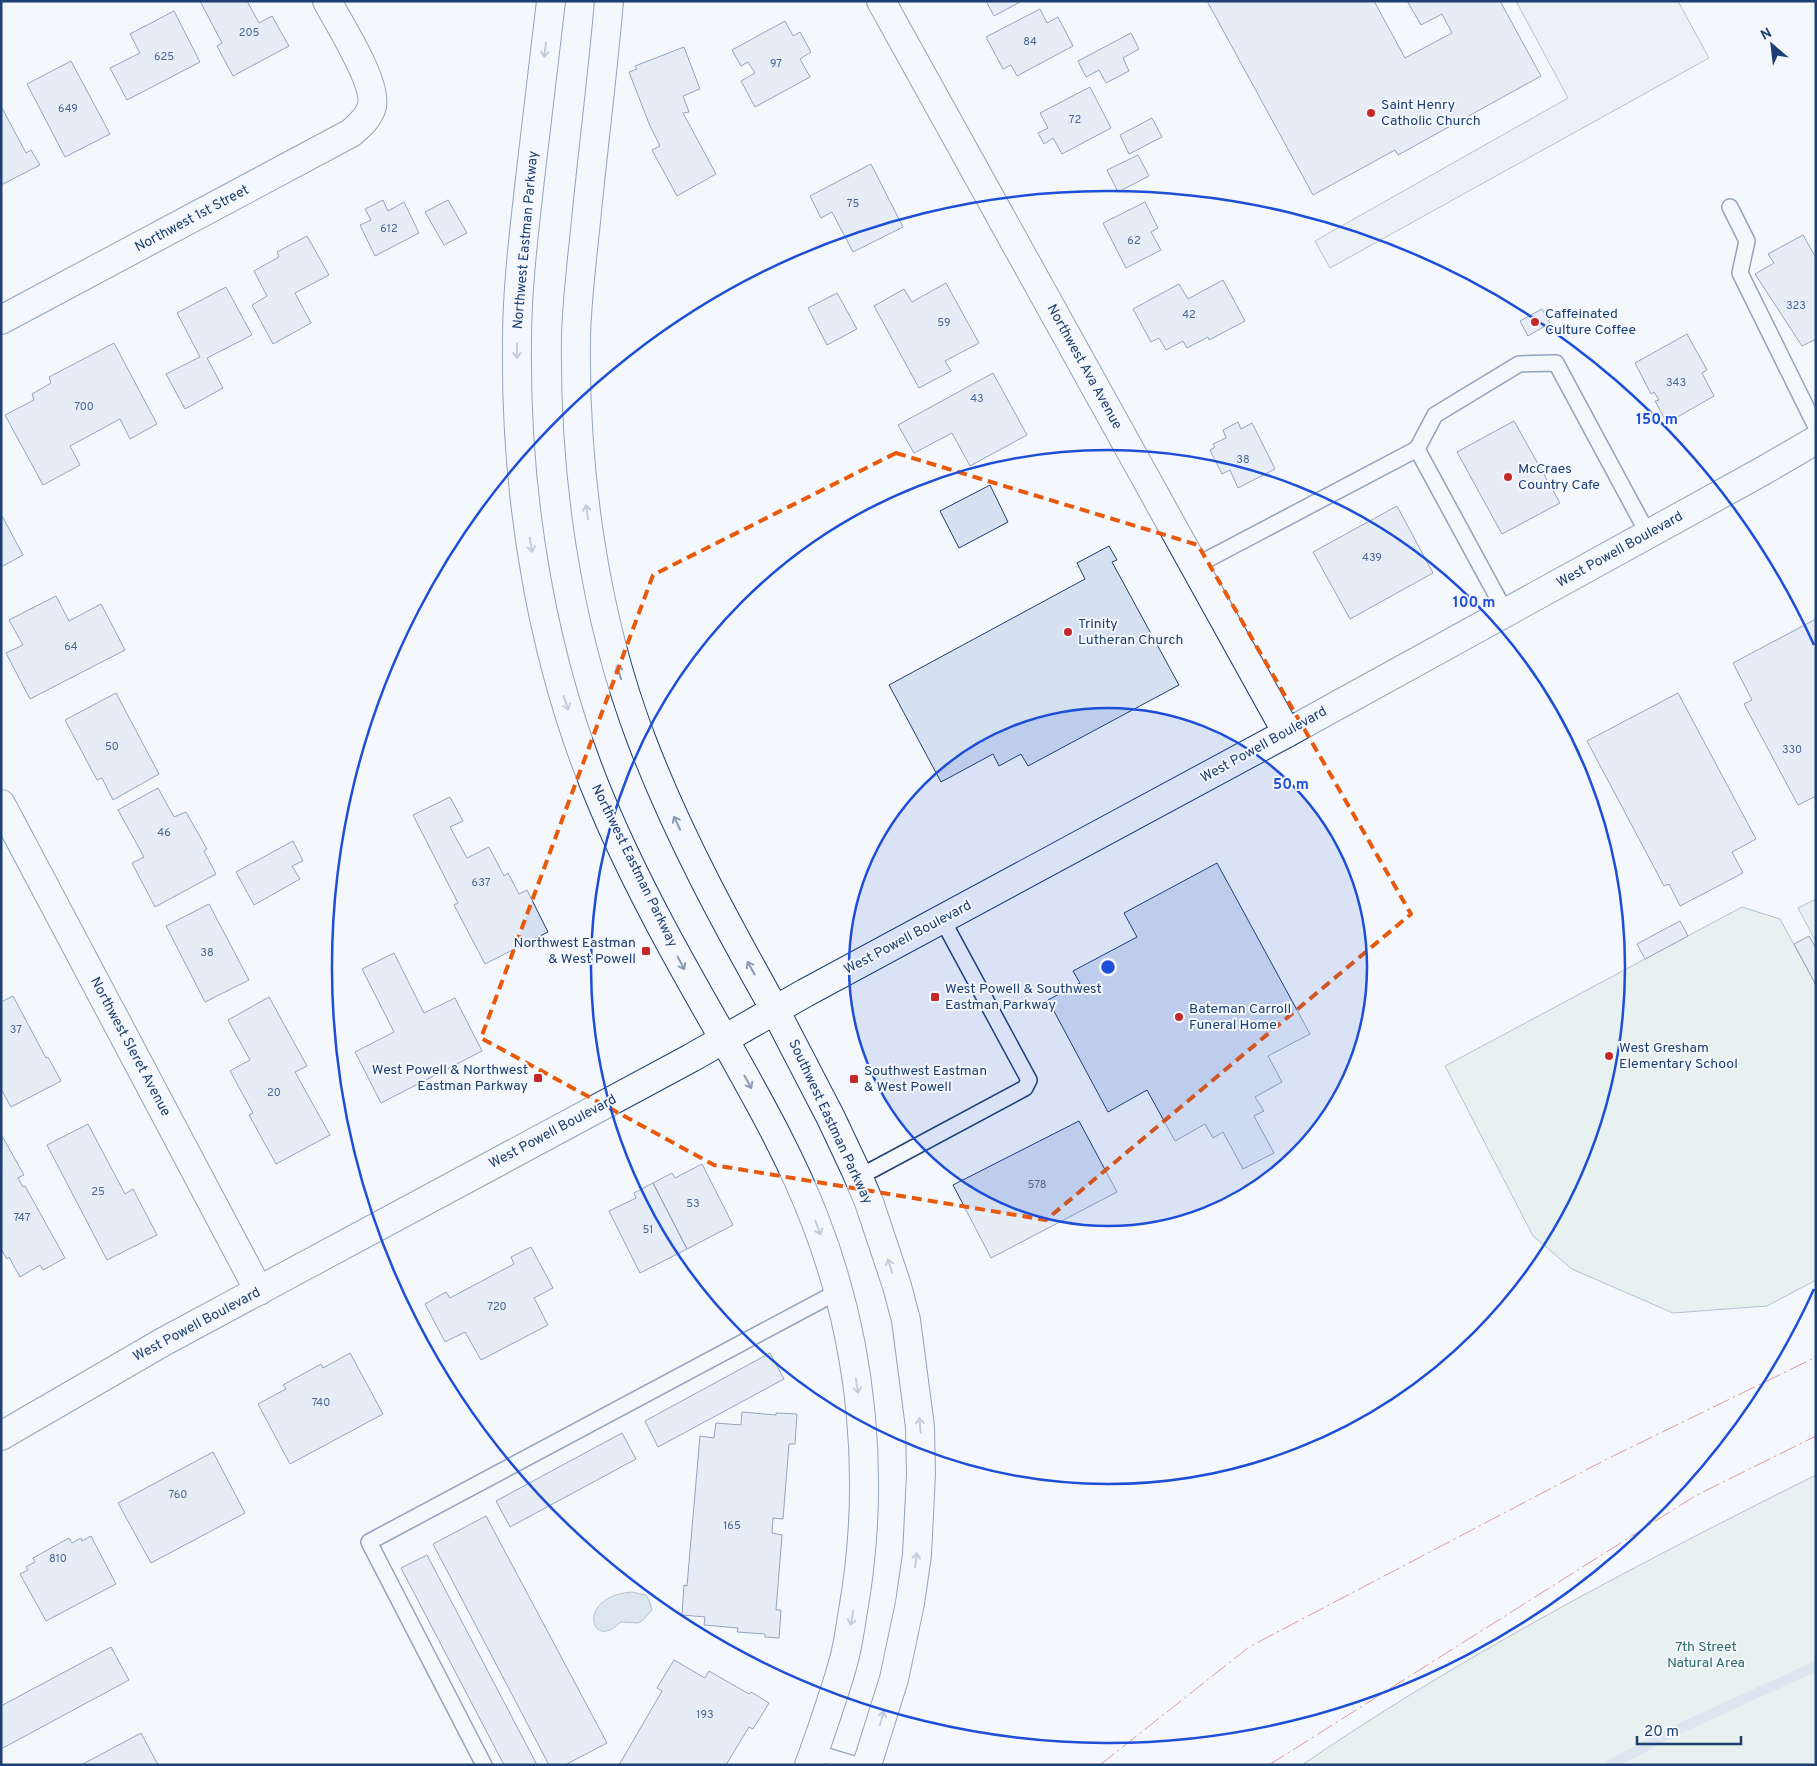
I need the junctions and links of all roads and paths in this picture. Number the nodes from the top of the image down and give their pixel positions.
1 (327, 1) edge
2 (551, 1) edge
3 (609, 1) edge
4 (881, 1) edge
5 (1730, 207) dead end
6 (1, 320) edge
7 (1816, 428) edge
8 (1816, 440) edge
9 (1417, 449) junction
10 (1648, 534) junction
11 (1195, 566) junction
12 (1506, 612) junction
13 (1287, 733) junction
14 (1, 804) edge
15 (942, 919) junction
16 (775, 1010) junction
17 (724, 1039) junction
18 (859, 1177) junction
19 (259, 1291) junction
20 (839, 1291) junction
21 (1, 1436) edge
22 (811, 1758) edge
23 (484, 1765) edge
24 (857, 1765) edge
25 (867, 1765) edge

1 - 6 main road, Northwest 1st Street
2 -> 17 main road, Northwest Eastman Parkway
16 -> 3 main road
4 - 11 main road, Northwest Ava Avenue
5 - 7 lane
8 - 10 main road, West Powell Boulevard
9 - 10 lane
9 - 11 lane
9 - 12 lane
10 - 12 main road, West Powell Boulevard
11 - 13 main road, Northwest Ava Avenue
12 - 13 main road, West Powell Boulevard
13 - 15 main road, West Powell Boulevard
14 - 19 main road, Northwest Sleret Avenue
15 - 16 main road, West Powell Boulevard
15 - 18 lane
16 - 17 main road, West Powell Boulevard
16 - 18 main road, Southwest Eastman Parkway
17 - 19 main road, West Powell Boulevard
17 -> 20 main road
25 -> 18 main road, Southwest Eastman Parkway
19 - 21 main road, West Powell Boulevard
20 -> 22 main road
20 - 23 lane
22 - 24 lane

